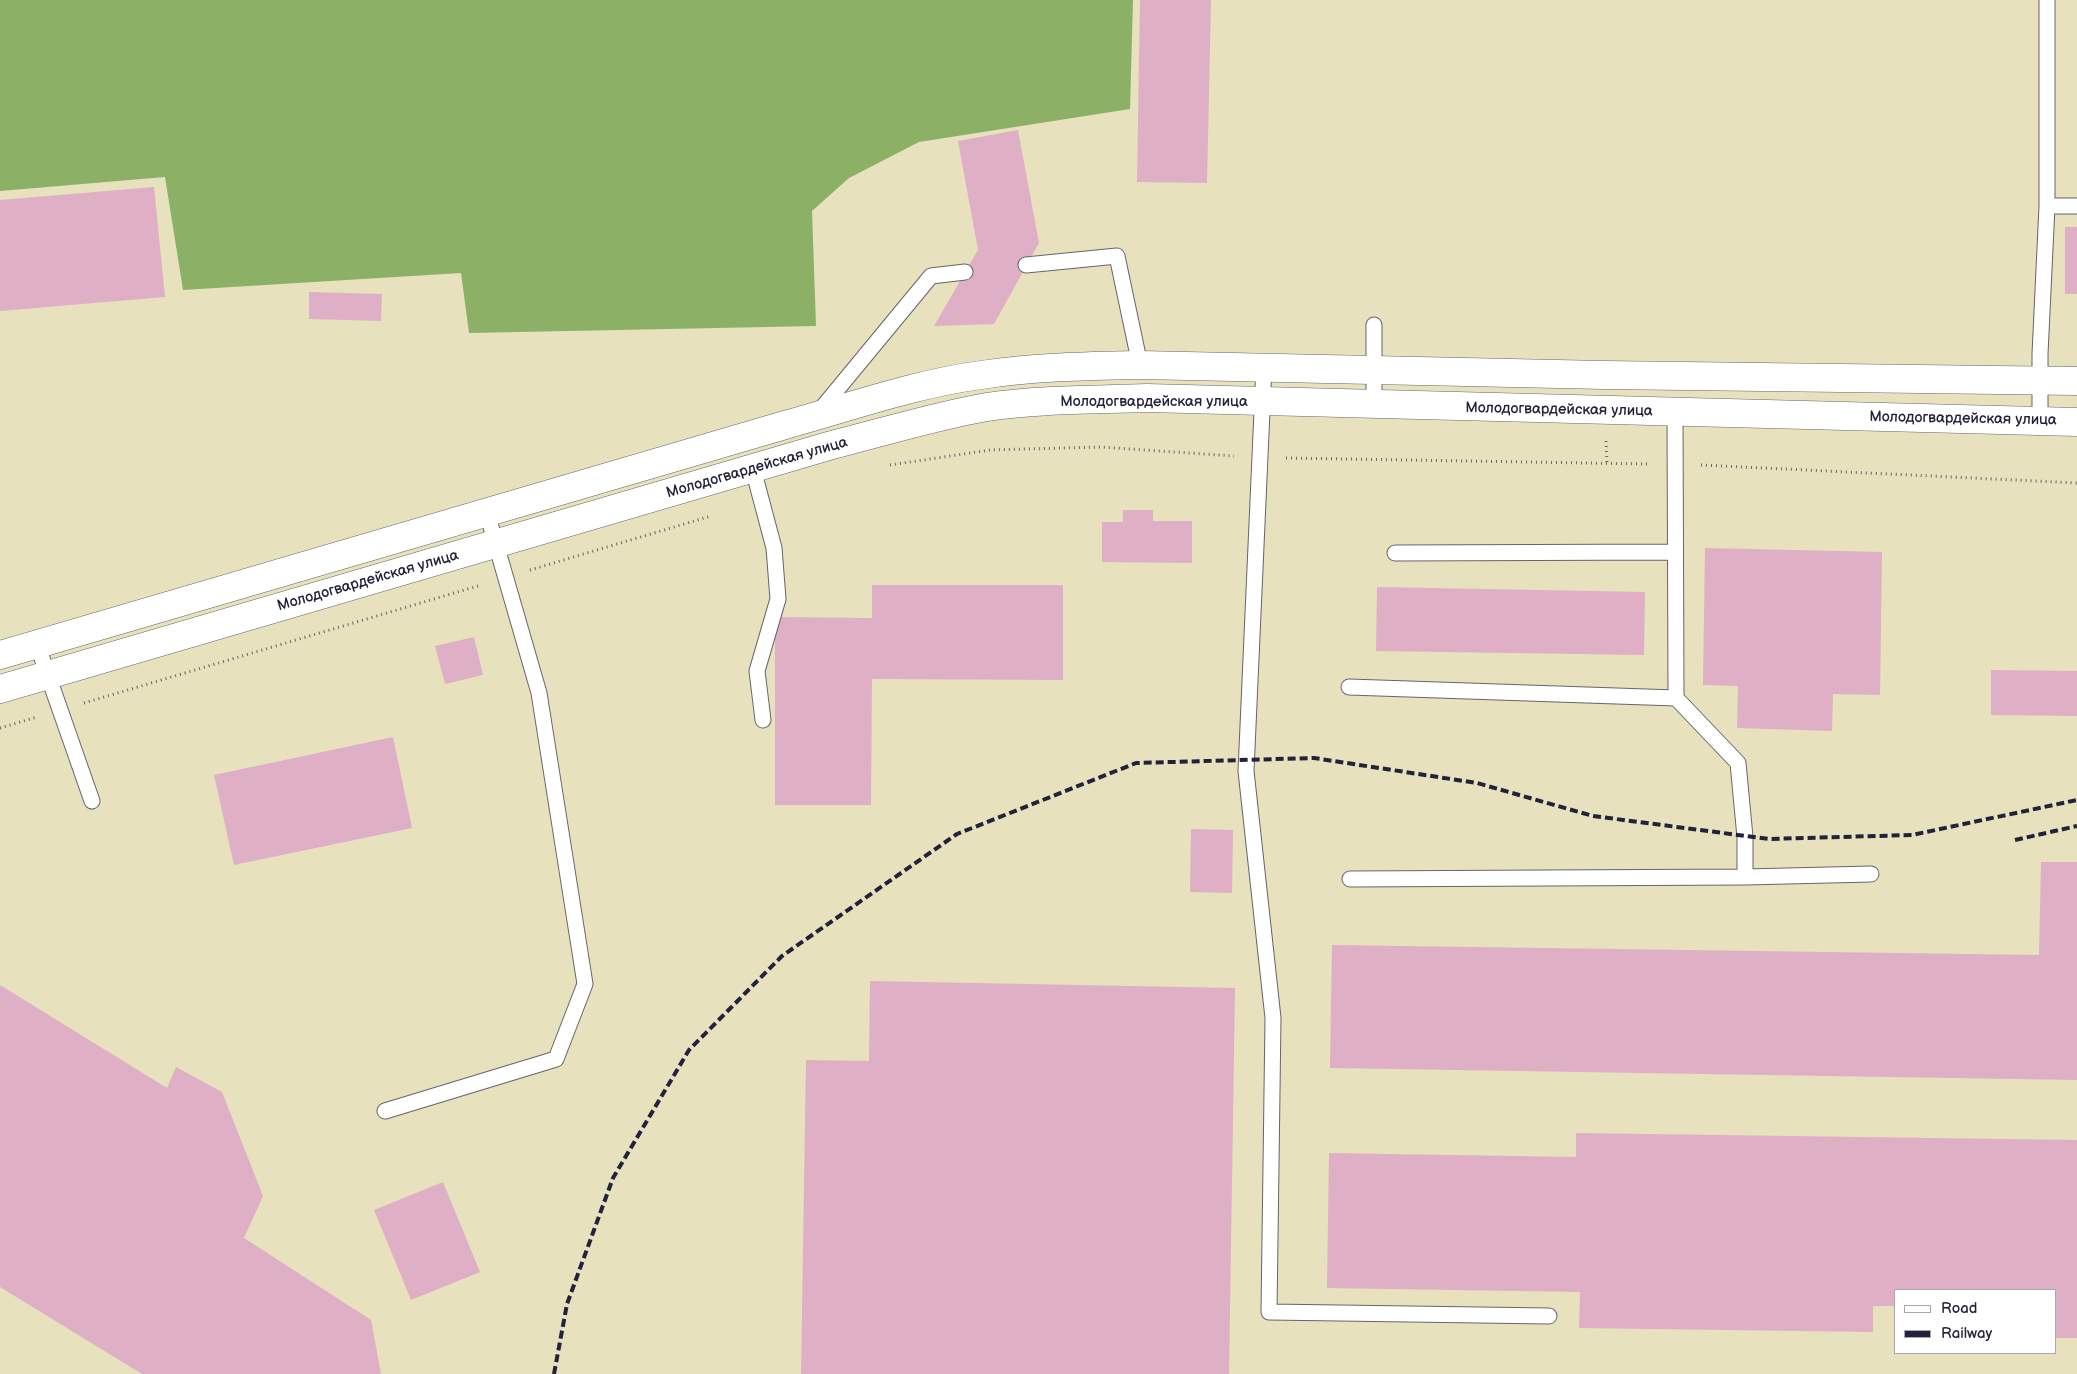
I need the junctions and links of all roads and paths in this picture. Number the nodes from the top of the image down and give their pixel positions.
1 (2047, 0) edge
2 (2047, 206) junction
3 (2077, 206) edge
4 (1026, 266) dead end
5 (965, 272) dead end
6 (1374, 325) dead end
7 (1140, 364) junction
8 (1264, 366) junction
9 (1375, 368) junction
10 (2040, 381) junction
11 (2077, 381) edge
12 (1262, 402) junction
13 (1374, 405) junction
14 (1674, 412) junction
15 (814, 417) junction
16 (2040, 420) junction
17 (2077, 422) edge
18 (990, 450) dead end
19 (1260, 457) junction
20 (1674, 464) junction
21 (753, 469) junction
22 (2077, 483) edge
23 (488, 513) junction
24 (497, 544) junction
25 (1674, 552) junction
26 (1395, 553) dead end
27 (37, 644) junction
28 (0, 655) edge
29 (47, 675) junction
30 (1349, 687) dead end
31 (0, 688) edge
32 (1676, 698) junction
33 (763, 720) dead end
34 (92, 801) dead end
35 (1871, 874) dead end
36 (1745, 877) junction
37 (1350, 879) dead end
38 (385, 1111) dead end
39 (1549, 1316) dead end

1 - 2 lane
2 - 3 lane
2 - 10 lane
4 - 7 lane
5 - 15 lane
6 - 9 lane
7 - 8 main road
7 - 15 main road
8 - 9 main road
8 - 12 lane
9 - 10 main road
9 - 13 lane
10 - 11 main road
10 - 16 lane
12 - 13 main road, Молодогвардейская улица
12 - 19 lane
12 - 21 main road, Молодогвардейская улица
13 - 14 main road, Молодогвардейская улица
14 - 16 main road, Молодогвардейская улица
14 - 20 lane
15 - 23 main road
16 - 17 main road, Молодогвардейская улица
18 - 19 path
19 - 20 path
19 - 39 lane
20 - 22 path
20 - 25 lane
21 - 24 main road, Молодогвардейская улица
21 - 33 lane
23 - 24 lane
23 - 27 main road
24 - 29 main road, Молодогвардейская улица
24 - 38 lane
25 - 26 lane
25 - 32 lane
27 - 28 main road
27 - 29 lane
29 - 31 main road, Молодогвардейская улица
29 - 34 lane
30 - 32 lane
32 - 36 lane
35 - 36 lane
36 - 37 lane

